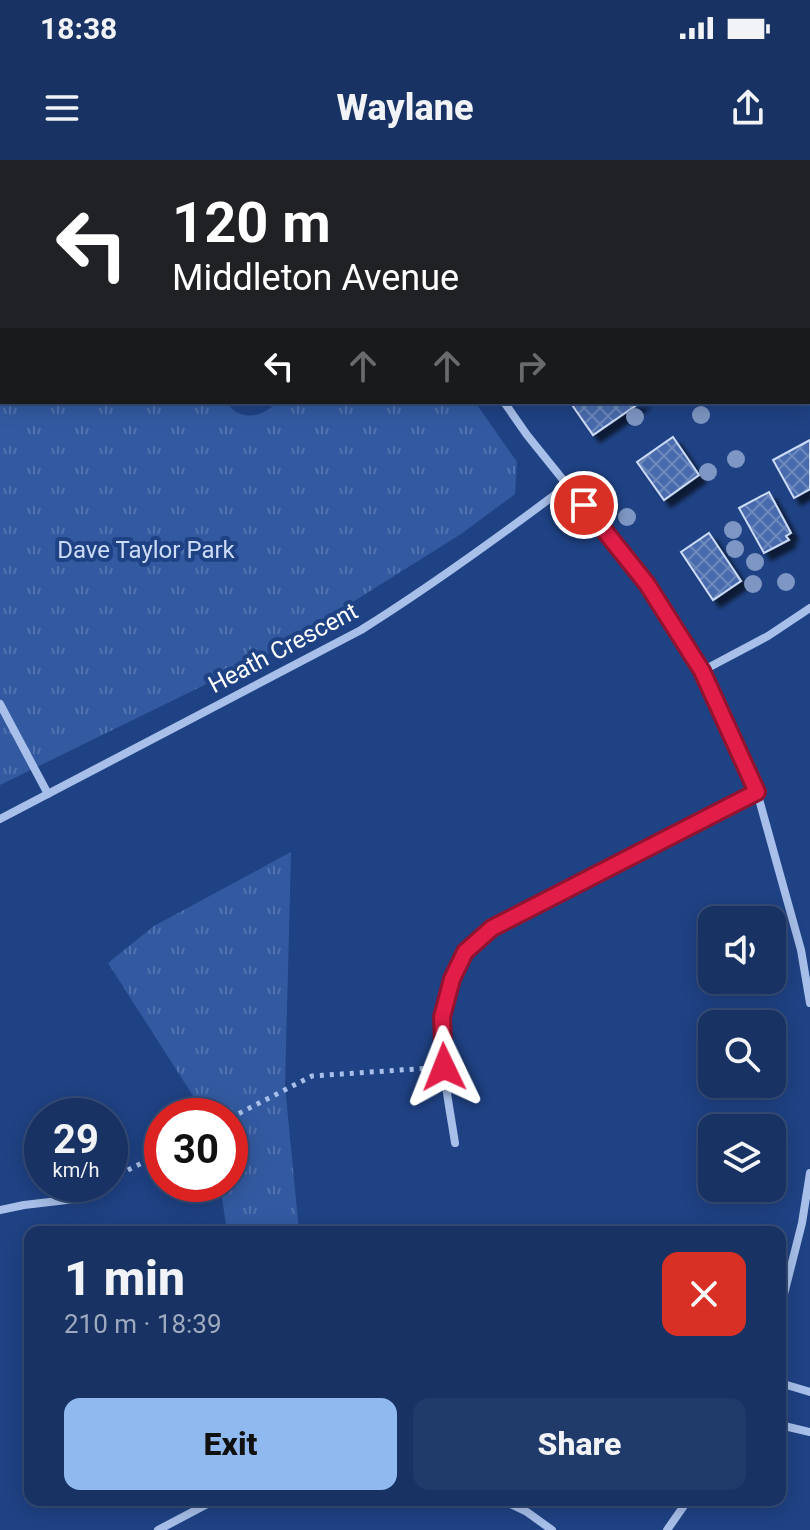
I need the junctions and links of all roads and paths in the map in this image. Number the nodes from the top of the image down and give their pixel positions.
1 (505, 404) edge
2 (568, 485) junction
3 (810, 608) edge
4 (702, 671) junction
5 (0, 704) edge
6 (757, 792) junction
7 (48, 794) junction
8 (0, 819) edge
9 (810, 1003) edge
10 (444, 1067) junction
11 (248, 1109) edge
12 (455, 1143) dead end
13 (810, 1173) edge
14 (56, 1202) edge
15 (0, 1210) edge
16 (786, 1286) edge
17 (786, 1385) edge
18 (810, 1392) edge
19 (786, 1426) edge
20 (810, 1432) edge
21 (204, 1506) edge
22 (514, 1506) edge
23 (684, 1506) edge
24 (158, 1530) edge
25 (552, 1530) edge
26 (667, 1530) edge

1 - 2 street
2 - 4 street
2 - 7 street, Heath Crescent
3 - 4 street
4 - 6 street
5 - 7 street
6 - 9 street
6 - 10 street
7 - 8 street, Heath Crescent
10 - 11 path
10 - 12 street
13 - 16 street
14 - 15 street
17 - 18 street
19 - 20 street
21 - 24 street
22 - 25 street
23 - 26 street

